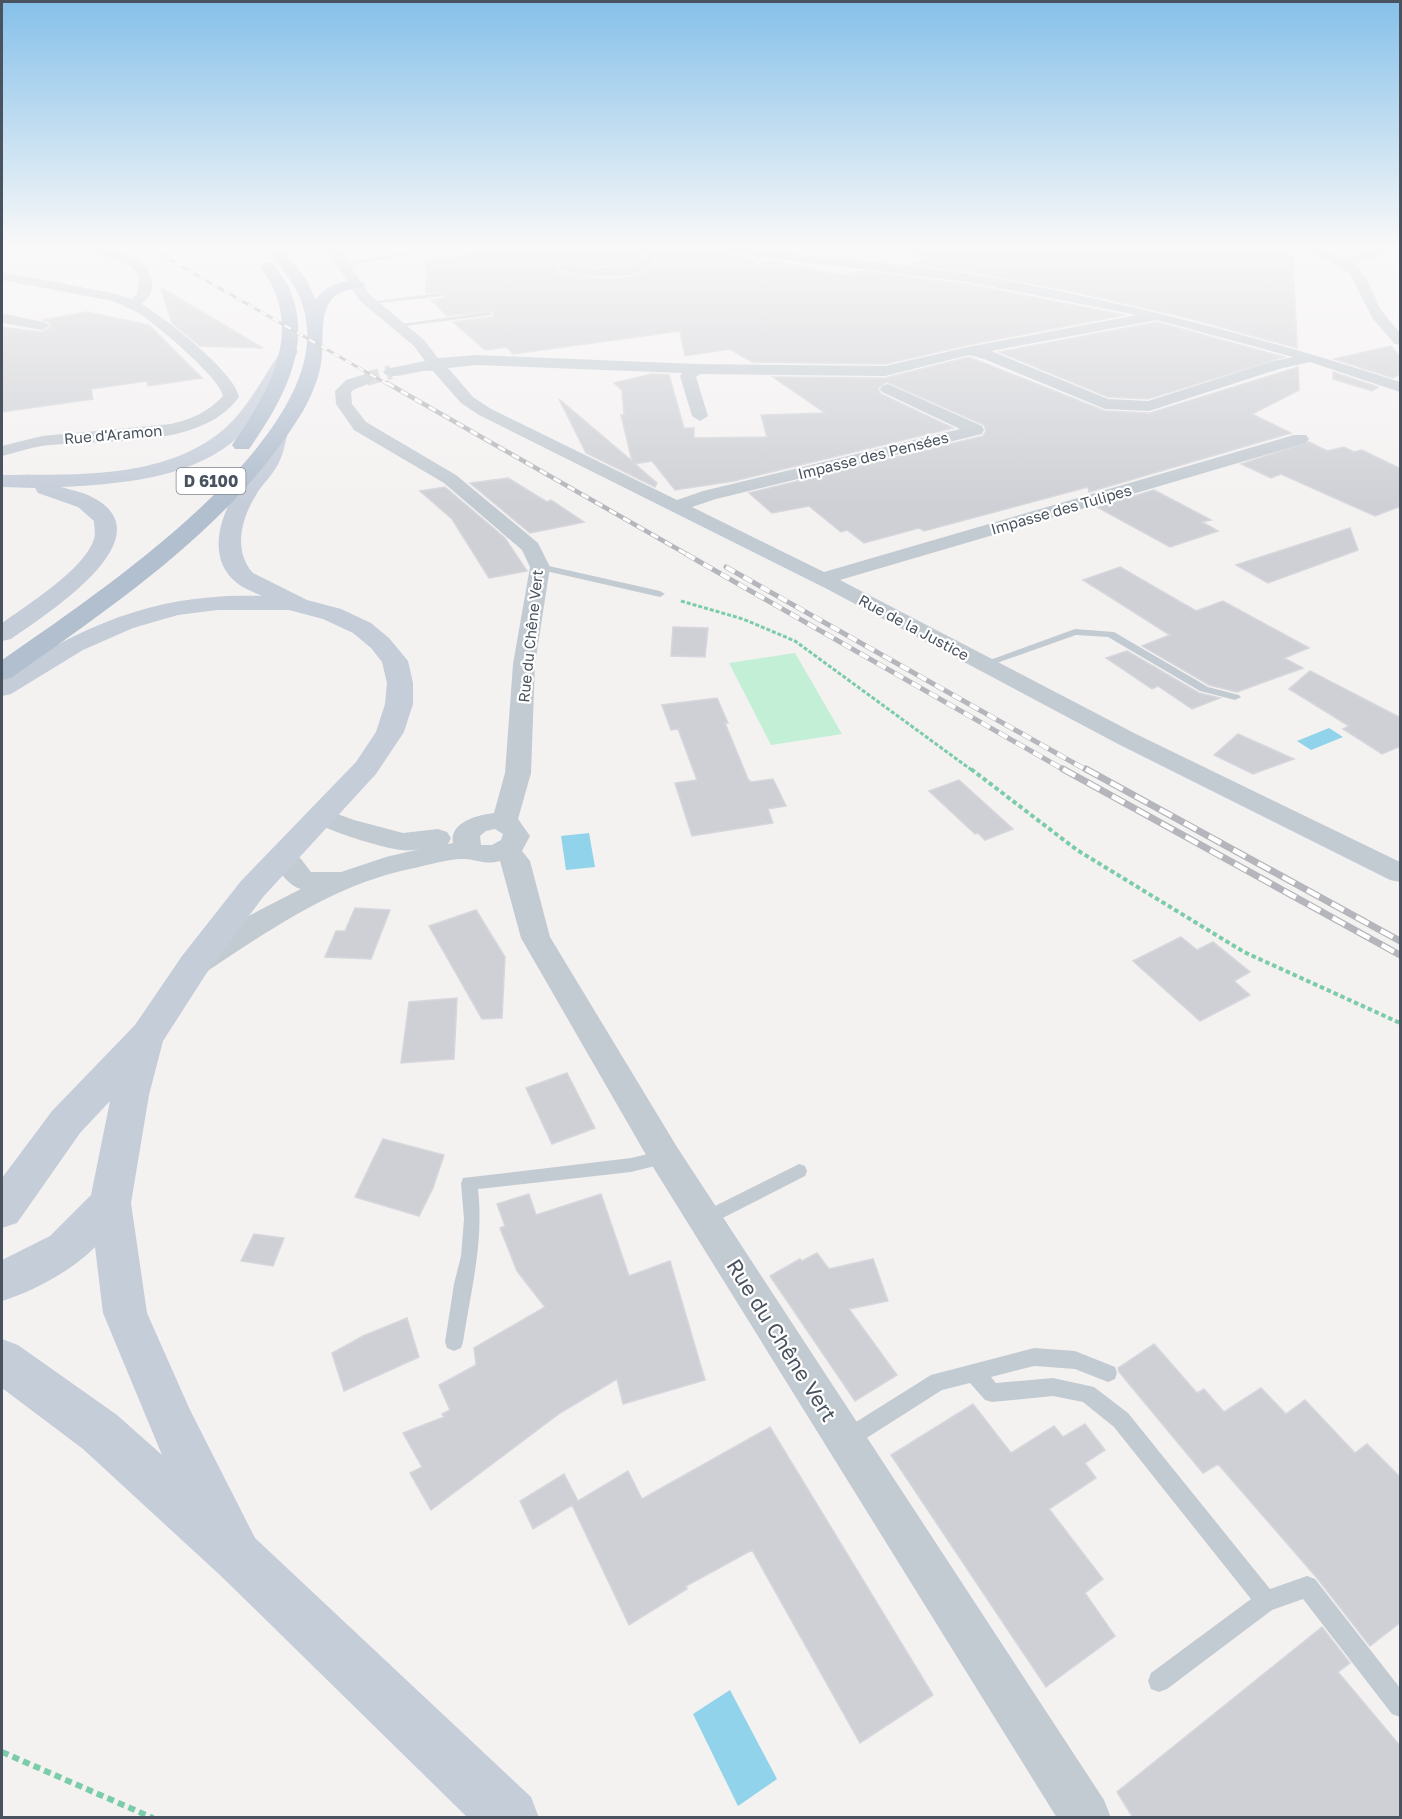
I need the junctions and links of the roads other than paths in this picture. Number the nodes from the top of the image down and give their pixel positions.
1 (173, 334) edge
2 (289, 334) edge
3 (316, 334) edge
4 (407, 334) edge
5 (1057, 334) edge
6 (1224, 334) edge
7 (968, 351) junction
8 (289, 352) junction
9 (1311, 358) junction
10 (435, 363) junction
11 (696, 369) junction
12 (391, 372) tunnel mouth
13 (366, 378) tunnel mouth
14 (1401, 387) edge
15 (888, 389) dead end
16 (700, 416) dead end
17 (278, 433) junction
18 (1300, 439) dead end
19 (2, 451) edge
20 (228, 462) dead end
21 (10, 481) edge
22 (677, 506) junction
23 (116, 564) dead end
24 (540, 567) junction
25 (823, 579) junction
26 (660, 594) road end
27 (298, 605) junction
28 (2, 634) edge
29 (2, 647) edge
30 (984, 664) junction
31 (2, 672) edge
32 (2, 688) edge
33 (1235, 697) dead end
34 (321, 816) junction
35 (486, 839) junction
36 (283, 856) junction
37 (1401, 873) edge
38 (348, 881) junction
39 (194, 965) junction
40 (148, 1035) junction
41 (44, 1152) junction
42 (665, 1157) junction
43 (799, 1171) dead end
44 (2, 1175) edge
45 (110, 1203) junction
46 (2, 1210) edge
47 (705, 1219) junction
48 (2, 1281) edge
49 (454, 1342) dead end
50 (2, 1361) edge
51 (974, 1373) junction
52 (1108, 1373) dead end
53 (845, 1440) junction
54 (240, 1559) junction
55 (1266, 1601) junction
56 (1159, 1681) dead end
57 (1401, 1706) edge
58 (510, 1818) edge
59 (1086, 1818) edge

1 - 19 street, Rue d'Aramon
2 - 8 main road, D 6100
3 - 17 main road, D 6100
4 - 10 street, Rue de la Justice
5 - 7 street
6 - 9 street
7 - 9 street
7 - 11 street
8 - 20 main road, D 6100
8 - 21 main road
9 - 14 street
10 - 11 street
10 - 12 street
10 - 22 street, Rue de la Justice
11 - 16 street
13 - 24 street, Rue du Chêne Vert
15 - 22 street, Impasse des Pensées
17 - 27 main road
17 - 31 main road, D 6100
18 - 25 street, Impasse des Tulipes
21 - 28 main road
22 - 25 street, Rue de la Justice
23 - 29 main road
24 - 26 lane
24 - 35 street, Rue du Chêne Vert
25 - 30 street, Rue de la Justice
27 - 32 main road
27 - 34 main road
30 - 33 lane
30 - 37 street, Rue de la Justice
34 - 35 street
34 - 36 main road
35 - 38 street
35 - 42 street, Rue du Chêne Vert
36 - 38 street
36 - 39 main road
38 - 39 street
39 - 40 main road
40 - 41 main road
40 - 45 main road
41 - 44 main road
41 - 46 main road
42 - 47 street, Rue du Chêne Vert
42 - 49 lane
43 - 47 lane
45 - 48 main road
45 - 54 main road
47 - 53 street, Rue du Chêne Vert
50 - 54 main road
51 - 52 lane
51 - 53 lane
51 - 55 lane
53 - 59 street, Rue du Chêne Vert
54 - 58 main road
55 - 56 lane
55 - 57 lane

